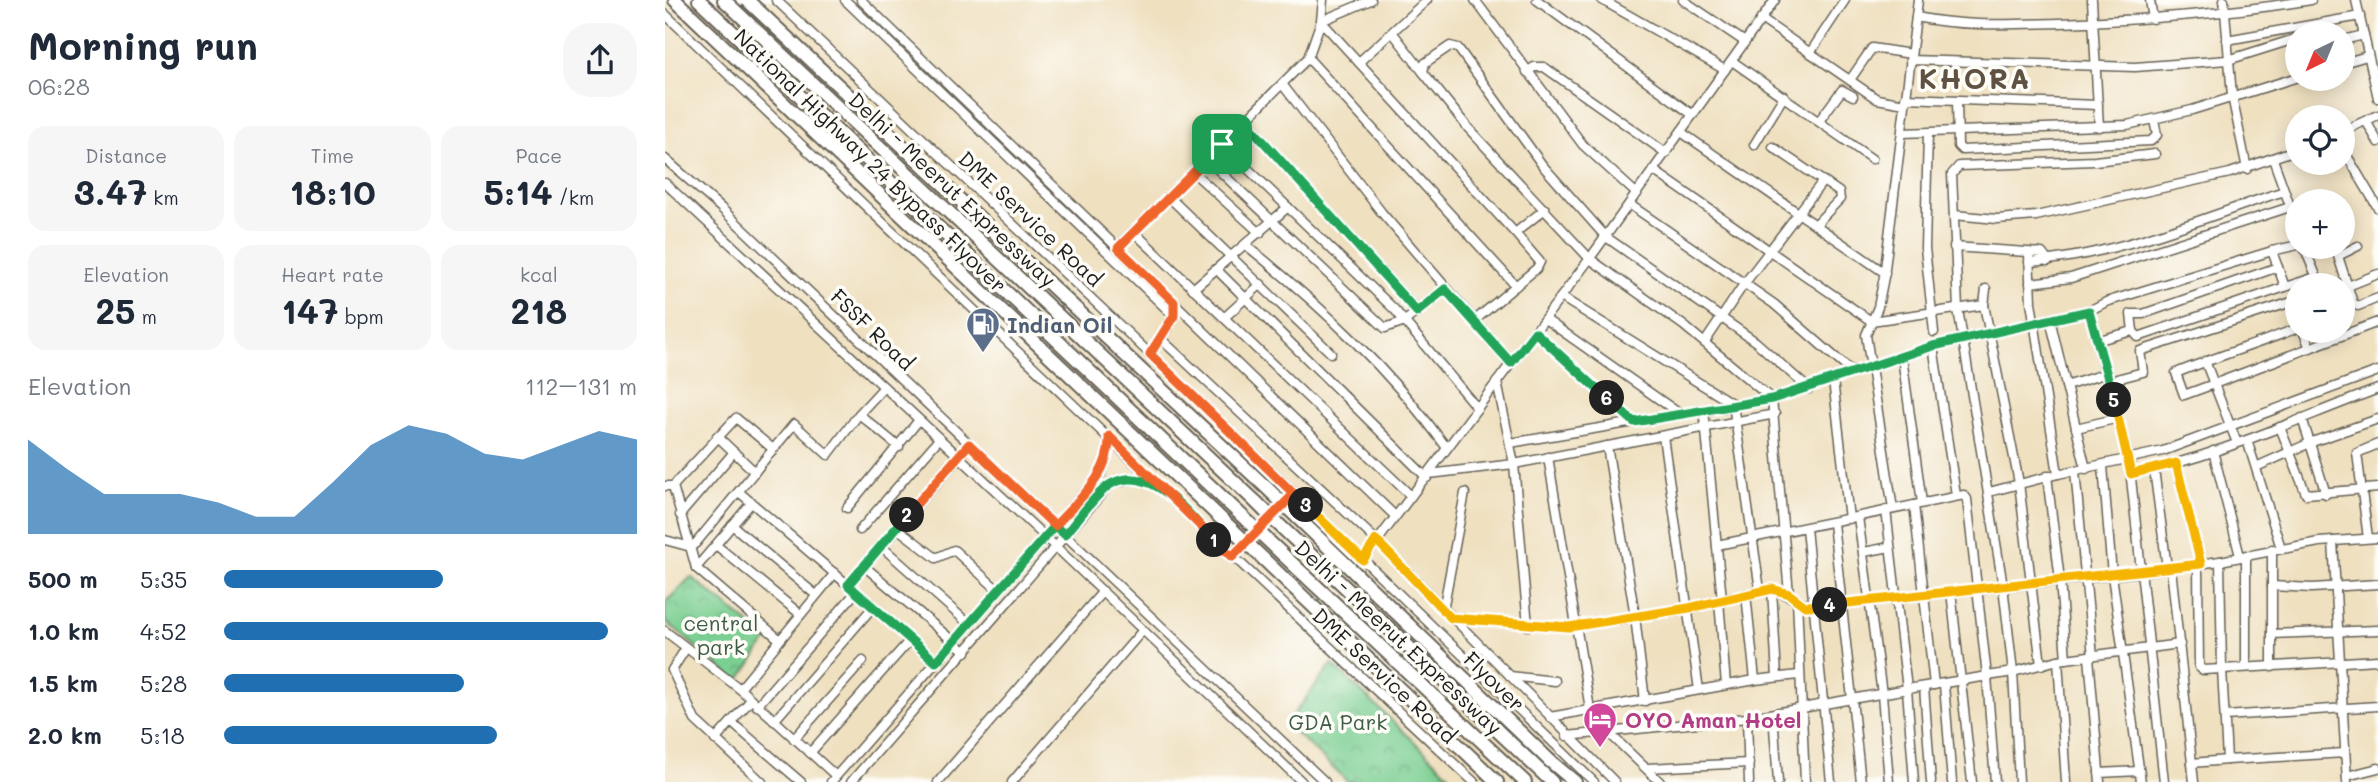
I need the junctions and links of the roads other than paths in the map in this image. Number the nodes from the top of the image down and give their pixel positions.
1 (675, 0) edge
2 (699, 0) edge
3 (724, 0) edge
4 (747, 0) edge
5 (776, 0) edge
6 (845, 0) edge
7 (861, 0) edge
8 (1323, 0) edge
9 (1371, 0) edge
10 (1427, 0) edge
11 (1475, 0) edge
12 (1537, 0) edge
13 (1602, 0) edge
14 (1775, 0) edge
15 (1846, 0) edge
16 (1918, 0) edge
17 (2092, 0) edge
18 (2150, 0) edge
19 (2224, 0) edge
20 (2311, 0) edge
21 (2356, 0) edge
22 (1687, 1) edge
23 (665, 14) edge
24 (2225, 14) junction
25 (2360, 16) junction
26 (1916, 17) junction
27 (1761, 19) junction
28 (2153, 19) junction
29 (1321, 21) junction
30 (2094, 22) junction
31 (1393, 33) junction
32 (2364, 36) junction
33 (2355, 38) edge
34 (2227, 40) junction
35 (1745, 42) junction
36 (2285, 42) edge
37 (1810, 53) junction
38 (2367, 56) junction
39 (1910, 57) junction
40 (1308, 58) junction
41 (2228, 60) junction
42 (2355, 60) edge
43 (1732, 61) junction
44 (1359, 62) junction
45 (2096, 67) junction
46 (1725, 70) junction
47 (1423, 72) junction
48 (1527, 72) junction
49 (1850, 80) junction
50 (2285, 81) edge
51 (1282, 84) junction
52 (1784, 96) junction
53 (1853, 96) dead end
54 (2232, 96) junction
55 (2378, 98) edge
56 (1957, 100) junction
57 (1905, 101) junction
58 (2098, 105) junction
59 (1693, 115) junction
60 (2378, 115) edge
61 (2154, 120) junction
62 (1245, 121) junction
63 (1819, 121) junction
64 (2366, 121) junction
65 (2355, 126) edge
66 (2099, 127) junction
67 (1681, 132) junction
68 (1902, 133) junction
69 (1928, 133) junction
70 (1956, 133) junction
71 (2378, 142) edge
72 (1222, 144) junction
73 (1753, 145) dead end
74 (1958, 146) junction
75 (1773, 147) dead end
76 (1666, 153) junction
77 (2155, 154) dead end
78 (2285, 154) edge
79 (665, 159) edge
80 (1207, 159) junction
81 (1872, 159) dead end
82 (2273, 159) junction
83 (1956, 167) junction
84 (2248, 169) junction
85 (2355, 169) edge
86 (1653, 170) junction
87 (1193, 172) junction
88 (1822, 181) junction
89 (665, 183) edge
90 (2284, 191) joint
91 (1637, 194) junction
92 (1169, 197) junction
93 (1629, 204) junction
94 (1288, 207) junction
95 (2378, 208) edge
96 (1545, 209) junction
97 (2285, 209) edge
98 (1798, 212) junction
99 (1954, 215) junction
100 (1088, 219) junction
101 (733, 220) junction
102 (1273, 221) junction
103 (1816, 224) junction
104 (1081, 227) junction
105 (1134, 232) junction
106 (719, 233) junction
107 (1260, 233) junction
108 (1515, 233) junction
109 (1606, 237) junction
110 (1246, 245) junction
111 (2358, 246) dead end
112 (1954, 247) junction
113 (1118, 248) junction
114 (2285, 248) edge
115 (1769, 249) junction
116 (2273, 251) junction
117 (1232, 257) junction
118 (2029, 257) junction
119 (1590, 259) junction
120 (2278, 267) junction
121 (1216, 270) junction
122 (1885, 273) junction
123 (2343, 273) edge
124 (2378, 274) edge
125 (2355, 282) edge
126 (2030, 283) junction
127 (1261, 284) junction
128 (1744, 284) junction
129 (1516, 286) junction
130 (2285, 287) joint
131 (1192, 289) junction
132 (1445, 289) junction
133 (1986, 289) dead end
134 (1561, 297) junction
135 (2125, 297) junction
136 (2378, 298) edge
137 (1245, 299) junction
138 (1174, 302) junction
139 (2285, 304) edge
140 (1984, 306) junction
141 (2355, 306) edge
142 (1958, 309) junction
143 (2089, 311) junction
144 (1417, 312) junction
145 (1930, 312) junction
146 (2129, 315) junction
147 (1174, 316) junction
148 (1721, 317) junction
149 (1224, 318) junction
150 (1545, 319) junction
151 (2050, 319) junction
152 (1405, 321) junction
153 (1474, 321) junction
154 (1871, 321) junction
155 (2378, 322) edge
156 (2035, 323) junction
157 (2133, 331) junction
158 (1535, 332) junction
159 (1934, 332) dead end
160 (2285, 333) edge
161 (1991, 334) junction
162 (857, 338) junction
163 (1161, 339) junction
164 (1962, 340) junction
165 (2099, 340) junction
166 (1705, 342) junction
167 (2308, 343) edge
168 (841, 346) junction
169 (1933, 346) junction
170 (2310, 348) junction
171 (1331, 353) dead end
172 (1150, 354) junction
173 (1902, 357) junction
174 (2205, 361) junction
175 (1511, 363) junction
176 (1871, 368) junction
177 (2378, 371) edge
178 (1851, 372) junction
179 (2108, 377) junction
180 (1833, 380) junction
181 (1497, 382) junction
182 (2214, 384) junction
183 (2066, 386) junction
184 (884, 387) junction
185 (1809, 389) junction
186 (2378, 389) edge
187 (1772, 399) junction
188 (1733, 404) junction
189 (1477, 408) junction
190 (1704, 410) junction
191 (859, 414) junction
192 (1680, 414) junction
193 (1775, 414) junction
194 (2119, 418) junction
195 (2302, 418) junction
196 (2378, 419) edge
197 (919, 420) junction
198 (1736, 421) junction
199 (1634, 422) junction
200 (2230, 426) junction
201 (2280, 427) junction
202 (1705, 428) junction
203 (2076, 428) junction
204 (717, 436) junction
205 (1109, 436) junction
206 (1663, 436) junction
207 (939, 439) junction
208 (2247, 440) junction
209 (2312, 442) junction
210 (1510, 443) junction
211 (2237, 443) junction
212 (969, 444) junction
213 (2378, 444) edge
214 (1607, 446) junction
215 (899, 447) junction
216 (1447, 448) junction
217 (773, 449) junction
218 (2213, 451) junction
219 (734, 452) junction
220 (2289, 452) junction
221 (958, 457) junction
222 (1548, 457) junction
223 (2129, 460) junction
224 (2176, 463) junction
225 (1514, 464) junction
226 (2103, 466) junction
227 (2256, 467) junction
228 (2086, 469) junction
229 (2154, 469) junction
230 (2075, 471) junction
231 (755, 472) junction
232 (2058, 474) junction
233 (2131, 474) junction
234 (1428, 476) junction
235 (2047, 476) junction
236 (2019, 484) junction
237 (1157, 485) junction
238 (669, 486) edge
239 (2364, 488) junction
240 (2378, 488) edge
241 (739, 492) junction
242 (1989, 492) junction
243 (1465, 493) dead end
244 (1294, 494) junction
245 (2326, 494) junction
246 (1956, 495) junction
247 (1412, 496) junction
248 (752, 502) junction
249 (1918, 504) junction
250 (847, 508) dead end
251 (1890, 510) junction
252 (680, 515) junction
253 (1394, 515) junction
254 (1854, 518) junction
255 (1833, 523) junction
256 (732, 525) junction
257 (1055, 526) junction
258 (897, 528) junction
259 (1806, 528) junction
260 (860, 530) dead end
261 (1784, 532) junction
262 (1065, 535) junction
263 (1045, 537) junction
264 (1752, 538) junction
265 (2368, 538) junction
266 (2378, 538) edge
267 (665, 540) edge
268 (1376, 540) junction
269 (2333, 541) junction
270 (716, 545) junction
271 (1717, 545) junction
272 (881, 546) junction
273 (691, 547) junction
274 (1056, 547) junction
275 (1890, 547) junction
276 (2276, 549) junction
277 (1864, 552) junction
278 (2243, 556) junction
279 (1232, 557) junction
280 (1363, 560) junction
281 (2220, 561) junction
282 (2200, 564) junction
283 (864, 566) junction
284 (696, 568) junction
285 (2169, 568) junction
286 (2141, 572) junction
287 (835, 573) junction
288 (2112, 575) junction
289 (2087, 577) junction
290 (2060, 580) junction
291 (2032, 583) junction
292 (2378, 584) edge
293 (848, 585) junction
294 (2003, 586) junction
295 (2272, 586) junction
296 (2336, 587) junction
297 (1977, 588) junction
298 (1772, 589) junction
299 (1760, 590) junction
300 (999, 591) junction
301 (1103, 591) junction
302 (1951, 591) junction
303 (856, 593) junction
304 (1746, 594) junction
305 (1923, 594) junction
306 (816, 595) junction
307 (1793, 597) junction
308 (1895, 597) junction
309 (1869, 600) junction
310 (1720, 601) junction
311 (1842, 604) junction
312 (873, 607) junction
313 (1813, 607) junction
314 (1689, 608) junction
315 (1443, 610) junction
316 (800, 614) junction
317 (1635, 617) junction
318 (1451, 618) junction
319 (969, 624) junction
320 (1528, 626) junction
321 (1578, 626) junction
322 (1143, 630) junction
323 (2378, 630) edge
324 (665, 631) edge
325 (2339, 633) junction
326 (2272, 634) junction
327 (779, 639) junction
328 (910, 640) junction
329 (954, 642) junction
330 (2180, 643) junction
331 (2151, 647) junction
332 (686, 648) junction
333 (2124, 651) junction
334 (965, 652) junction
335 (2091, 656) junction
336 (2062, 660) junction
337 (2378, 660) edge
338 (863, 661) dead end
339 (936, 662) junction
340 (2340, 663) junction
341 (2041, 664) junction
342 (2246, 667) junction
343 (2272, 667) junction
344 (2223, 669) junction
345 (2013, 672) junction
346 (1799, 675) junction
347 (1510, 676) junction
348 (1987, 676) junction
349 (1777, 677) junction
350 (1755, 680) junction
351 (1963, 680) junction
352 (1555, 681) dead end
353 (1944, 684) junction
354 (1727, 685) junction
355 (1934, 685) junction
356 (1924, 687) junction
357 (740, 689) junction
358 (1907, 689) junction
359 (1699, 690) junction
360 (1882, 694) junction
361 (1854, 699) junction
362 (1645, 701) junction
363 (753, 703) junction
364 (1826, 706) junction
365 (2378, 706) edge
366 (1802, 709) junction
367 (2343, 709) junction
368 (1591, 711) junction
369 (1773, 714) junction
370 (2225, 716) junction
371 (1550, 717) junction
372 (1747, 718) junction
373 (773, 721) junction
374 (731, 722) junction
375 (1608, 732) junction
376 (1594, 733) junction
377 (1567, 736) junction
378 (795, 739) junction
379 (715, 740) junction
380 (810, 753) junction
381 (2346, 753) junction
382 (2227, 760) junction
383 (1749, 763) junction
384 (2192, 763) junction
385 (1647, 768) junction
386 (2378, 768) edge
387 (2140, 771) junction
388 (2099, 777) edge
389 (834, 779) edge
390 (2347, 779) edge
391 (762, 782) edge
392 (801, 782) edge
393 (851, 782) edge
394 (937, 782) edge
395 (1012, 782) edge
396 (1301, 782) edge
397 (1325, 782) edge
398 (1474, 782) edge
399 (1497, 782) edge
400 (1525, 782) edge
401 (1552, 782) edge
402 (1576, 782) edge
403 (1594, 782) edge
404 (1615, 782) edge
405 (1660, 782) edge
406 (1749, 782) edge
407 (1777, 782) edge
408 (1805, 782) edge
409 (1831, 782) edge
410 (1861, 782) edge
411 (1889, 782) edge
412 (1914, 782) edge
413 (1931, 782) edge
414 (1952, 782) edge
415 (1972, 782) edge
416 (1995, 782) edge
417 (2019, 782) edge
418 (2066, 782) edge
419 (2141, 782) edge
420 (2164, 782) edge
421 (2194, 782) edge

1 - 399 highway, National Highway 24 Bypass Flyover, bridge
2 - 400 highway, Delhi - Meerut Expressway, bridge
3 - 401 highway, Delhi - Meerut Expressway, bridge
4 - 402 highway, Flyover, bridge
5 - 172 street, DME Service Road
6 - 104 street
7 - 100 street
8 - 29 street
9 - 29 street
10 - 31 street
11 - 48 street
12 - 59 street
13 - 46 street
14 - 27 street
15 - 37 street
16 - 26 street
17 - 30 street
18 - 28 street
19 - 24 street
20 - 24 street
21 - 25 street
22 - 35 street
23 - 205 street, DME Service Road
24 - 28 street
24 - 34 street
25 - 32 street
25 - 34 street
26 - 30 street
26 - 39 street
27 - 35 street
27 - 37 street
28 - 30 street
29 - 40 street
29 - 44 street
30 - 45 street
31 - 44 street
31 - 47 street
32 - 33 street
32 - 38 street
34 - 41 street
35 - 43 street
36 - 41 street
37 - 49 street
38 - 42 street
38 - 55 street
39 - 45 street
39 - 49 street
39 - 57 street
40 - 51 street
40 - 129 street
41 - 45 street
41 - 54 street
43 - 46 street
43 - 52 street
44 - 108 street
45 - 58 street
46 - 59 street
47 - 96 street
47 - 109 street
48 - 76 street
48 - 91 street
49 - 57 street
50 - 54 street
51 - 62 street
51 - 132 street
52 - 63 street
52 - 73 street
53 - 63 street
54 - 61 street
54 - 84 street
56 - 57 street
56 - 58 street
56 - 70 street
57 - 68 street
58 - 66 street
59 - 67 street
60 - 64 street
61 - 66 street
61 - 74 street
62 - 72 street
62 - 144 street
63 - 81 street
64 - 65 street
64 - 71 street
66 - 70 street
67 - 76 street
67 - 98 street
68 - 69 street
68 - 122 street
69 - 70 street
69 - 145 street
70 - 74 street
72 - 80 street
72 - 94 street
74 - 83 street
75 - 88 street
76 - 86 street
77 - 83 street
78 - 82 street
79 - 101 street, FSSF Road
80 - 87 street
80 - 102 street
82 - 84 street
82 - 90 street
83 - 99 street
84 - 99 street
85 - 95 street
86 - 91 street
86 - 115 street
87 - 92 street
87 - 107 street
88 - 98 street
88 - 103 street
89 - 106 street, FSSF Road
90 - 118 street
91 - 93 street
92 - 105 street
92 - 117 street
93 - 109 street
93 - 128 street
94 - 102 street
94 - 152 street
96 - 108 street
96 - 119 street
97 - 126 street
98 - 103 street
98 - 115 street
99 - 112 street
100 - 104 street
100 - 113 street
101 - 106 street
101 - 162 street, FSSF Road
102 - 107 street
102 - 152 street
103 - 122 street
104 - 147 street
105 - 113 street
105 - 131 street
106 - 168 street, FSSF Road
107 - 110 street
108 - 129 street
109 - 119 street
109 - 148 street
110 - 117 street
110 - 216 street
111 - 123 street
112 - 118 street
112 - 142 street
113 - 138 street
114 - 116 street
115 - 128 street
115 - 154 street
116 - 120 street
116 - 135 street
117 - 121 street
117 - 127 street
118 - 126 street
119 - 134 street
119 - 166 street
120 - 130 street
120 - 146 street
121 - 131 street
121 - 137 street
122 - 154 street
124 - 125 street
126 - 156 street
127 - 137 street
127 - 171 street
128 - 148 street
128 - 178 street
129 - 153 street
130 - 157 street
131 - 149 street
132 - 144 street
132 - 153 street
133 - 140 street
134 - 150 street
134 - 188 street
135 - 143 street
135 - 146 street
136 - 141 street
137 - 149 street
137 - 234 street
138 - 147 street
138 - 253 street
139 - 179 street
140 - 142 street
140 - 161 street
142 - 145 street
142 - 164 street
143 - 151 street
143 - 165 street
144 - 152 street
145 - 154 street
145 - 159 street
146 - 157 street
147 - 163 street
148 - 166 street
148 - 185 street
149 - 247 street
150 - 158 street
150 - 192 street
151 - 156 street
151 - 183 street
152 - 189 street
153 - 175 street
154 - 176 street
155 - 170 street
156 - 161 street
156 - 232 street
157 - 165 street
158 - 175 street
158 - 199 street
160 - 174 street
161 - 164 street
161 - 236 street
162 - 168 street
162 - 212 street, FSSF Road
163 - 172 street
163 - 268 street
164 - 169 street
164 - 242 street
165 - 179 street
166 - 187 street
167 - 170 street
168 - 184 street, FSSF Road
169 - 173 street
169 - 246 street
170 - 182 street
172 - 244 street, DME Service Road
173 - 176 street
173 - 249 street
174 - 182 street
174 - 182 street
175 - 181 street
176 - 178 street
176 - 251 street
177 - 200 street
178 - 180 street
179 - 183 street
179 - 194 street
180 - 185 street
180 - 254 street
181 - 189 street
181 - 210 street
182 - 200 street
183 - 203 street
184 - 191 street
184 - 197 street, FSSF Road
185 - 187 street
186 - 195 street
187 - 188 street
187 - 193 street
188 - 190 street
188 - 198 street
189 - 216 street
190 - 192 street
190 - 202 street
191 - 215 street
191 - 217 street
192 - 199 street
193 - 198 street
193 - 261 street
194 - 203 street
194 - 223 street
195 - 201 street
195 - 209 street
196 - 209 street
197 - 207 street, FSSF Road
197 - 215 street
198 - 202 street
198 - 264 street
199 - 210 street
200 - 211 street
200 - 223 street
201 - 208 street
201 - 220 street
202 - 206 street
202 - 271 street
203 - 228 street
204 - 217 street
204 - 219 street
204 - 238 street
205 - 237 street, DME Service Road
205 - 257 street
206 - 214 street
206 - 314 street
207 - 221 street, FSSF Road
207 - 260 street
208 - 211 street
208 - 227 street
209 - 220 street
209 - 245 street
210 - 225 street
211 - 218 street
212 - 221 street
212 - 257 street, FSSF Road
213 - 239 street
214 - 222 street
214 - 317 street
215 - 250 street
216 - 234 street
217 - 231 street
218 - 224 street
218 - 278 street
219 - 231 street
219 - 252 street
220 - 227 street
220 - 245 street
221 - 258 street
221 - 263 street, FSSF Road
222 - 225 street
222 - 321 street
223 - 226 street
223 - 233 street
224 - 229 street
224 - 282 street
225 - 234 street
225 - 320 street
226 - 228 street
226 - 288 street
227 - 276 street
228 - 230 street
229 - 233 street
229 - 285 street
230 - 232 street
230 - 289 street
231 - 241 street
232 - 235 street
233 - 286 street
234 - 247 street
235 - 236 street
235 - 290 street
236 - 242 street
236 - 291 street
237 - 262 street
237 - 279 street, DME Service Road
238 - 252 street
239 - 240 street
239 - 245 street
239 - 265 street
241 - 248 street
241 - 273 street
242 - 294 street
243 - 315 street
244 - 279 street
244 - 280 street, DME Service Road
246 - 249 street
246 - 297 street
247 - 253 street
248 - 256 street
248 - 287 street
249 - 251 street
249 - 305 street
251 - 254 street
251 - 275 street
252 - 273 street
253 - 268 street
254 - 255 street
254 - 277 street
255 - 259 street
255 - 311 street
256 - 270 street
256 - 306 street
257 - 262 street, FSSF Road
257 - 263 street
258 - 272 street
258 - 300 street
259 - 261 street
259 - 313 street
261 - 264 street
261 - 307 street
262 - 274 street
262 - 397 street, FSSF Road
263 - 274 street, FSSF Road
263 - 300 street
264 - 271 street
264 - 299 street
265 - 266 street
265 - 269 street
267 - 273 street
268 - 280 street
268 - 315 street
269 - 276 street
269 - 296 street
270 - 284 street
270 - 316 street
271 - 310 street
272 - 283 street
272 - 319 street
273 - 284 street
274 - 301 street, FSSF Road
274 - 334 street
275 - 277 street
275 - 308 street
276 - 278 street
276 - 295 street
277 - 309 street
278 - 281 street
278 - 342 street
279 - 398 street, DME Service Road
280 - 403 street, DME Service Road
281 - 282 street
281 - 344 street
282 - 285 street
282 - 344 street
283 - 293 street
283 - 329 street
284 - 327 street
285 - 286 street
285 - 330 street
286 - 288 street
286 - 331 street
287 - 293 street
287 - 306 street
288 - 289 street
288 - 333 street
289 - 290 street
289 - 335 street
290 - 291 street
290 - 336 street
291 - 294 street
291 - 341 street
292 - 296 street
293 - 303 street
294 - 297 street
294 - 345 street
295 - 296 street
295 - 326 street
296 - 325 street
297 - 302 street
297 - 348 street
298 - 299 street
298 - 307 street
298 - 349 street
299 - 304 street
300 - 319 street
301 - 322 street, FSSF Road
301 - 394 street
302 - 305 street
302 - 351 street
303 - 312 street
303 - 363 street
304 - 310 street
304 - 350 street
305 - 308 street
305 - 355 street
306 - 316 street
307 - 313 street
307 - 346 street
308 - 309 street
308 - 358 street
309 - 311 street
309 - 360 street
310 - 314 street
310 - 354 street
311 - 313 street
311 - 361 street
312 - 328 street
312 - 373 street
313 - 364 street
314 - 317 street
314 - 359 street
315 - 318 street
316 - 327 street
317 - 321 street
317 - 362 street
318 - 320 street
318 - 347 street
319 - 329 street
320 - 321 street
321 - 368 street
322 - 395 street
322 - 396 street, FSSF Road
323 - 325 street
324 - 332 street
325 - 326 street
325 - 340 street
326 - 343 street
327 - 357 street
328 - 339 street
328 - 380 street
329 - 334 street
329 - 339 street
330 - 331 street
330 - 384 street
331 - 333 street
331 - 420 street
332 - 357 street
332 - 379 street
333 - 335 street
333 - 387 street
334 - 393 street
335 - 336 street
335 - 388 street
336 - 341 street
336 - 418 street
337 - 340 street
338 - 378 street
339 - 389 street
340 - 343 street
340 - 367 street
341 - 345 street
342 - 343 street
342 - 344 street
344 - 370 street
345 - 348 street
345 - 417 street
346 - 349 street
346 - 366 street
347 - 352 street
347 - 371 street
348 - 351 street
348 - 416 street
349 - 350 street
350 - 354 street
351 - 353 street
351 - 415 street
353 - 355 street
353 - 414 street
354 - 359 street
355 - 356 street
356 - 358 street
356 - 413 street
357 - 363 street
358 - 360 street
358 - 412 street
359 - 362 street
360 - 361 street
360 - 411 street
361 - 364 street
361 - 410 street
362 - 368 street
363 - 373 street
363 - 374 street
364 - 366 street
364 - 409 street
365 - 367 street
366 - 369 street
366 - 408 street
367 - 370 street
367 - 381 street
368 - 371 street
368 - 376 street
369 - 372 street
369 - 407 street
370 - 382 street
371 - 377 street
372 - 375 street
372 - 383 street
373 - 378 street
374 - 379 street
374 - 392 street
375 - 376 street
375 - 385 street
376 - 377 street
377 - 404 street
378 - 380 street
379 - 391 street
380 - 389 street
381 - 382 street
381 - 390 street
382 - 384 street
383 - 385 street
383 - 406 street
384 - 421 street
385 - 405 street
386 - 390 street
387 - 388 street
387 - 419 street

